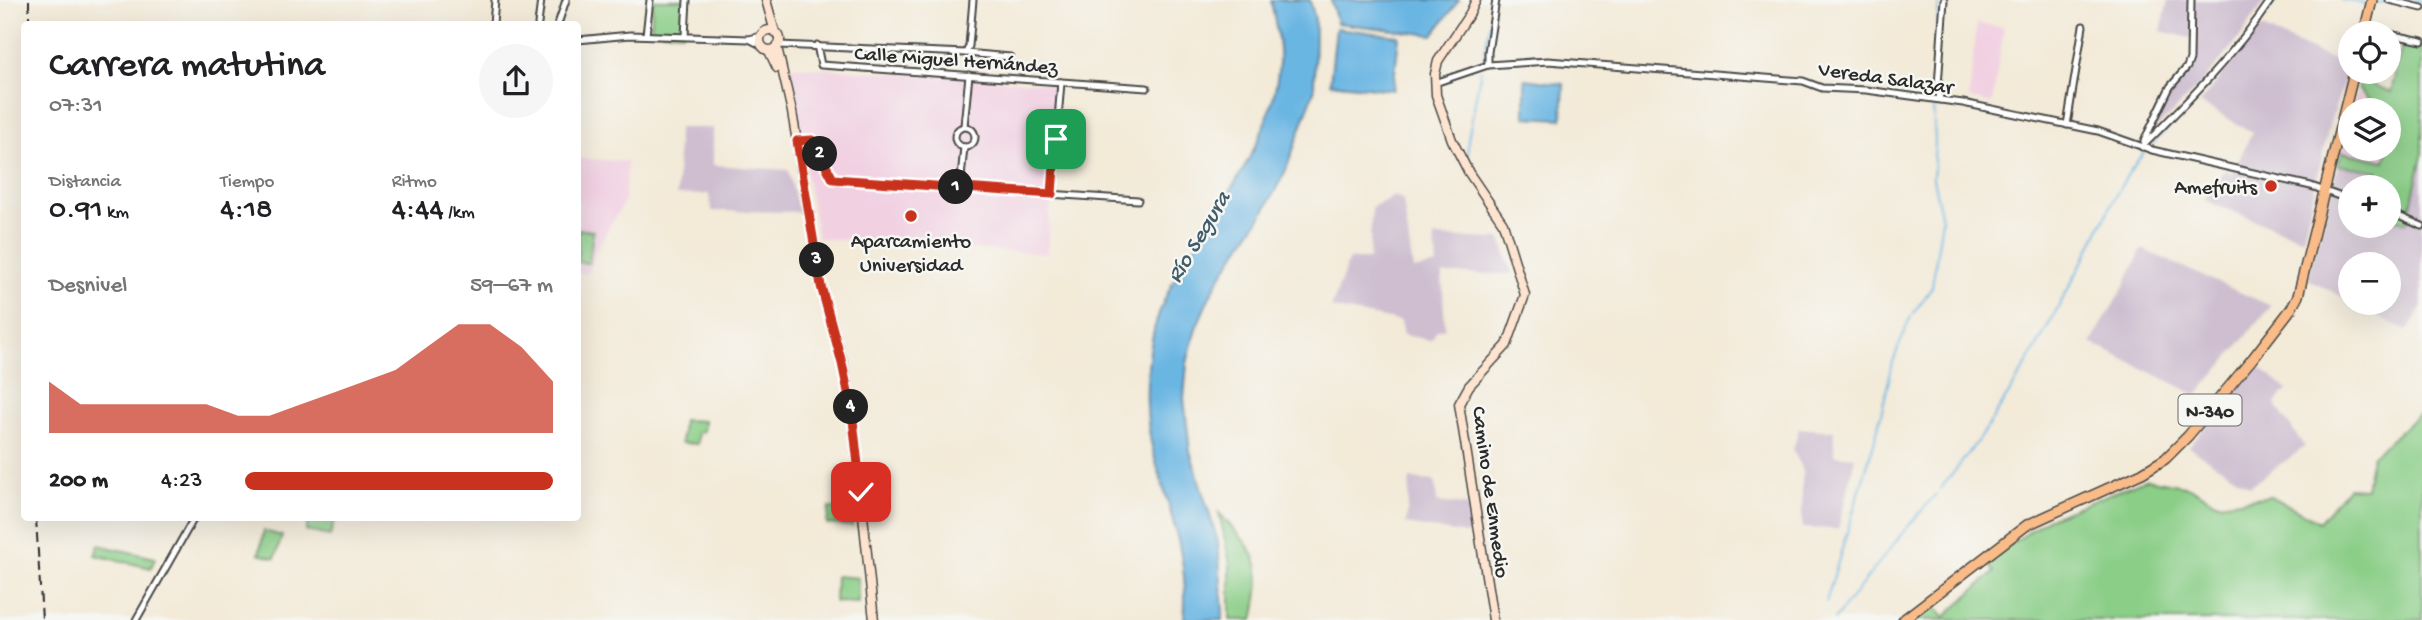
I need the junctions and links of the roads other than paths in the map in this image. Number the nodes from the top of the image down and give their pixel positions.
1 (495, 0) edge
2 (541, 0) edge
3 (566, 0) edge
4 (650, 0) edge
5 (687, 0) edge
6 (764, 0) edge
7 (972, 0) edge
8 (1476, 0) edge
9 (1496, 0) edge
10 (1944, 0) edge
11 (2191, 0) edge
12 (2271, 0) edge
13 (2372, 0) edge
14 (2389, 0) edge
15 (2422, 8) edge
16 (493, 21) edge
17 (538, 21) edge
18 (559, 21) edge
19 (2366, 21) edge
20 (2083, 26) dead end
21 (775, 32) junction
22 (646, 35) junction
23 (685, 36) junction
24 (2401, 36) edge
25 (581, 40) edge
26 (763, 41) junction
27 (2422, 41) edge
28 (817, 45) junction
29 (778, 46) junction
30 (965, 53) junction
31 (1010, 57) dead end
32 (1488, 65) junction
33 (969, 75) junction
34 (1060, 82) junction
35 (1435, 83) junction
36 (2351, 84) edge
37 (1147, 89) dead end
38 (1940, 100) junction
39 (2067, 125) junction
40 (964, 127) junction
41 (797, 141) junction
42 (964, 146) junction
43 (2141, 147) junction
44 (960, 188) junction
45 (2325, 192) junction
46 (1052, 194) junction
47 (2338, 196) edge
48 (1138, 200) dead end
49 (2401, 217) edge
50 (2422, 226) edge
51 (815, 252) junction
52 (192, 521) edge
53 (136, 620) edge
54 (874, 620) edge
55 (1493, 620) edge
56 (1903, 620) edge

1 - 16 street
2 - 17 street
3 - 18 street
4 - 22 street
5 - 23 street
6 - 21 main road
6 - 26 main road
7 - 30 street
8 - 35 main road, Camino de Enmedio
9 - 32 street
10 - 38 street
11 - 43 street
12 - 43 street
13 - 19 highway
14 - 15 street
20 - 39 street
21 - 26 main road
21 - 29 main road
22 - 23 street
22 - 25 street
23 - 26 street
24 - 27 street
26 - 29 main road
26 - 51 main road
28 - 29 street
28 - 30 street
28 - 33 street, Calle Miguel Hernández
29 - 41 main road
30 - 31 street
32 - 35 street, Vereda Salazar
32 - 38 street, Vereda Salazar
33 - 34 street, Calle Miguel Hernández
33 - 40 street
34 - 37 street, Calle Miguel Hernández
34 - 46 street
35 - 55 main road, Camino de Enmedio
36 - 45 highway, N-340
38 - 39 street, Vereda Salazar
39 - 43 street, Vereda Salazar
40 - 42 street
40 - 42 street
41 - 44 street
41 - 51 main road
42 - 44 street
43 - 45 street, Vereda Salazar
44 - 46 street
45 - 47 street, Vereda Salazar
45 - 56 highway, N-340
46 - 48 street
49 - 50 street
51 - 54 main road
52 - 53 street

